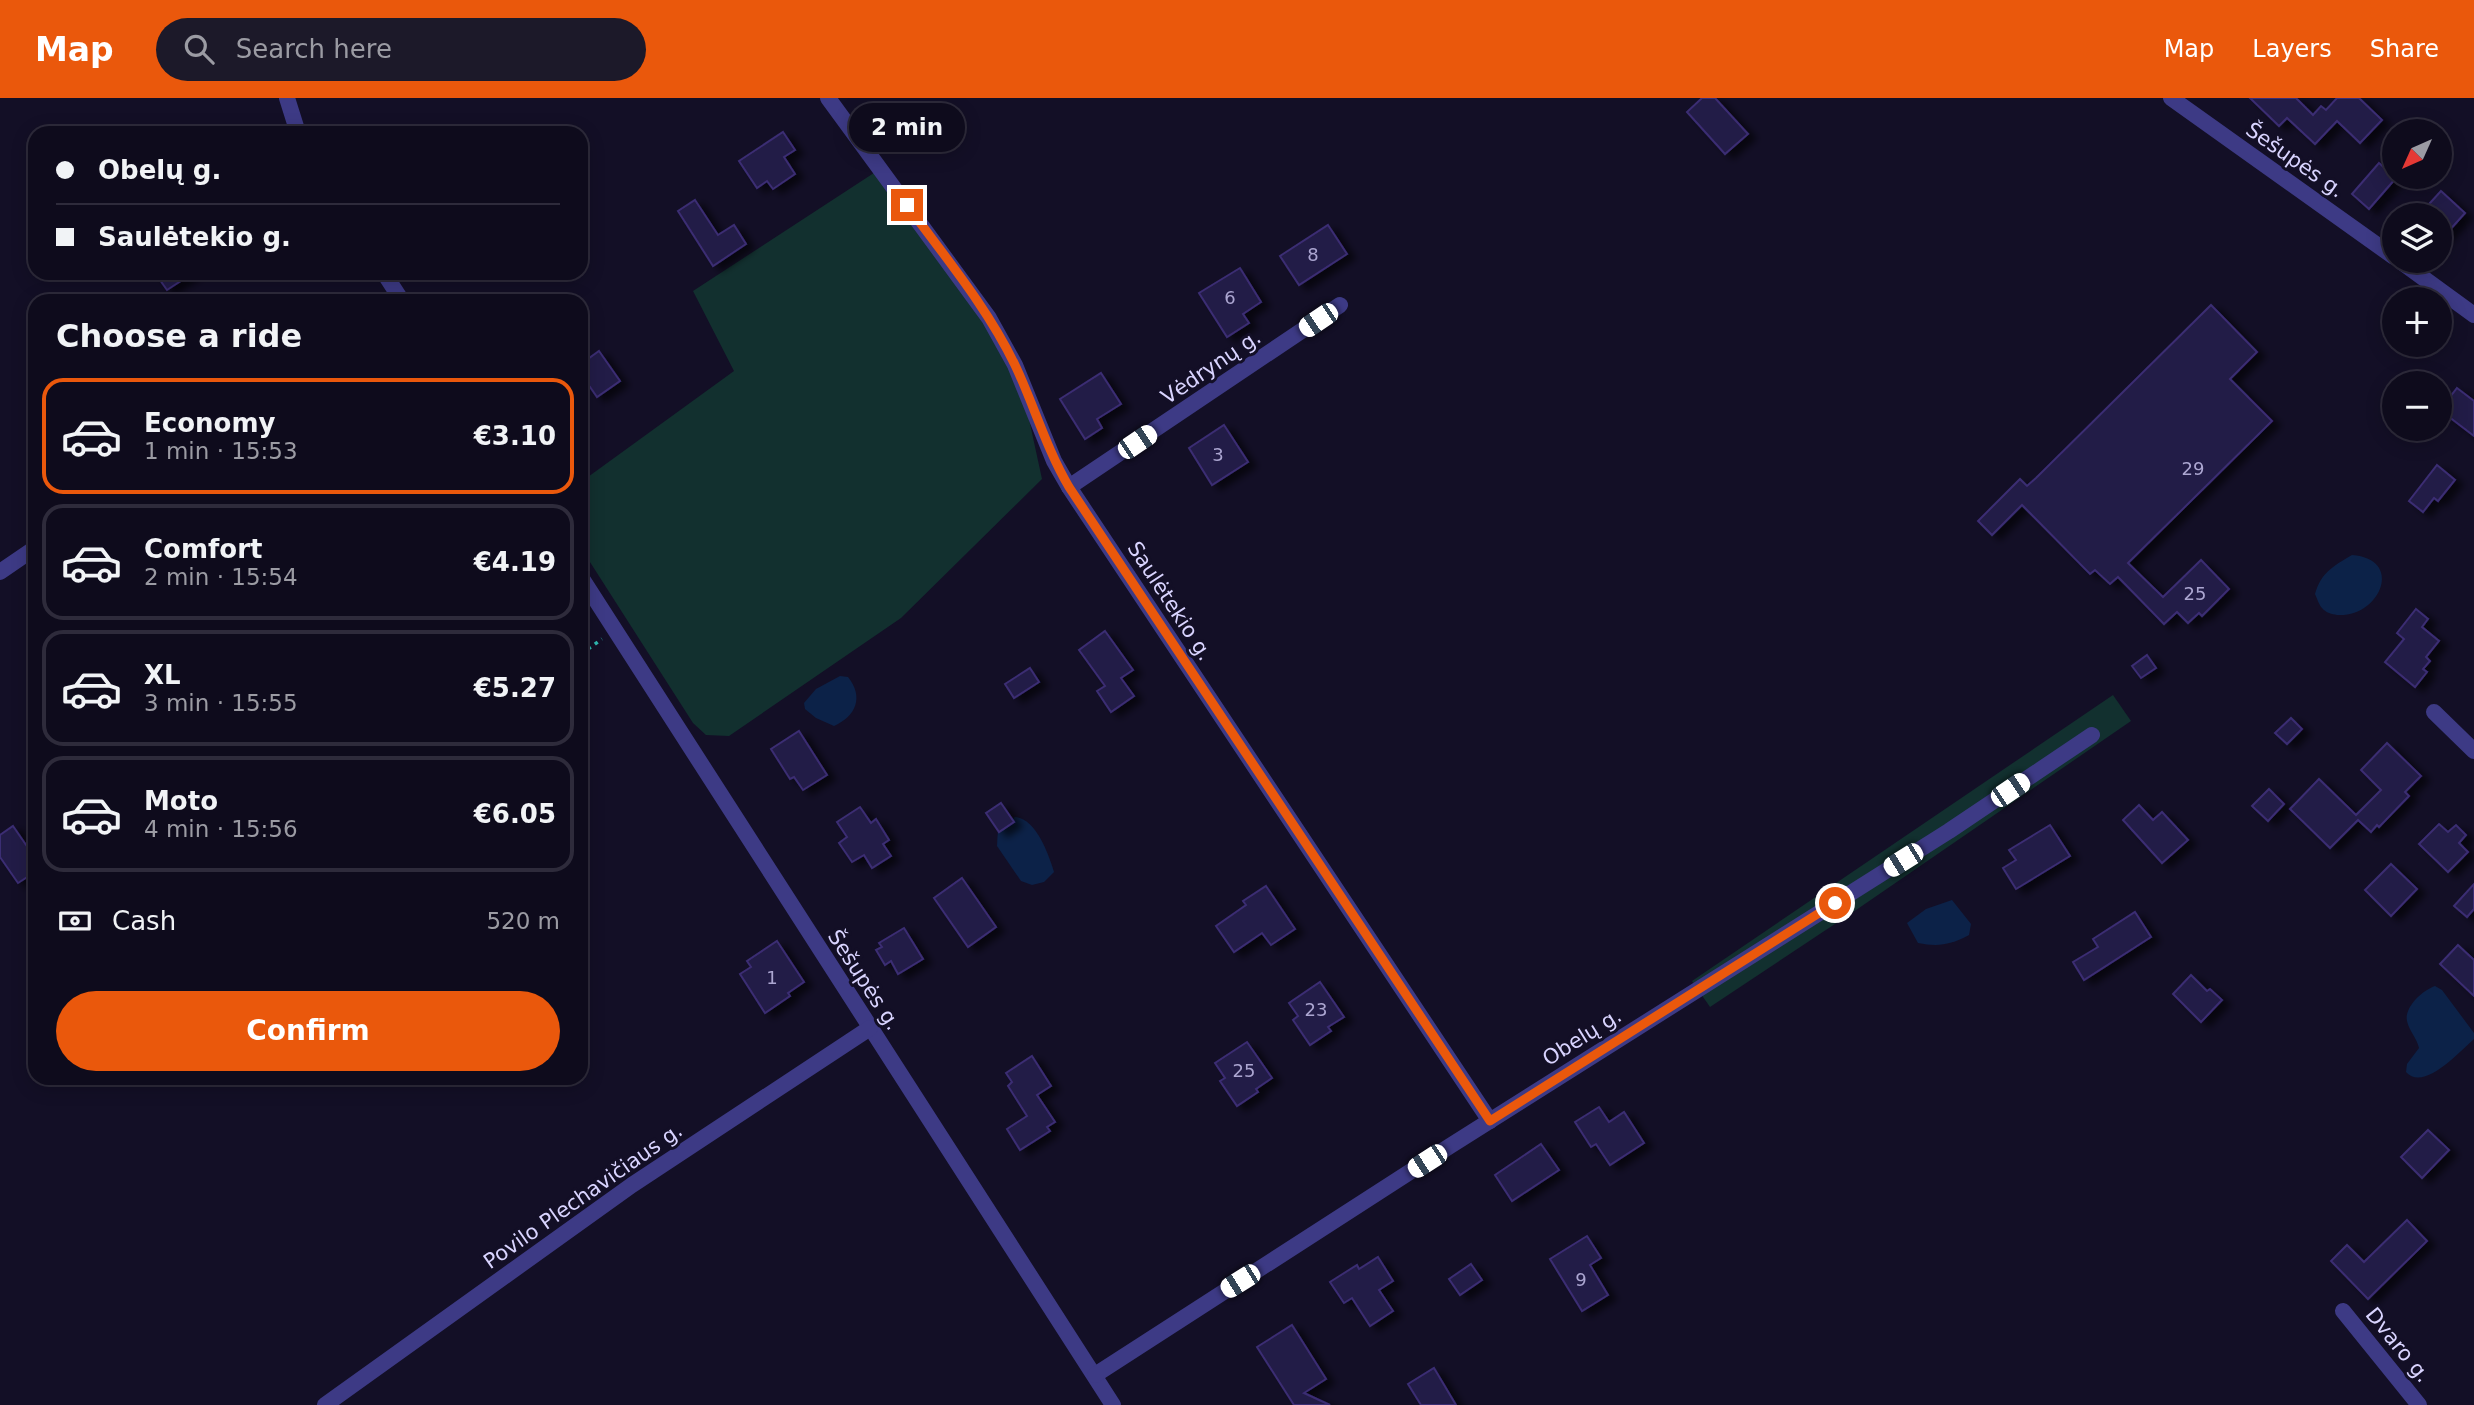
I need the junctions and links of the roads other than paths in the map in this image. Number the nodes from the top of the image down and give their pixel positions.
1 (287, 98) edge
2 (828, 98) edge
3 (2171, 98) edge
4 (296, 126) edge
5 (2382, 248) edge
6 (2416, 273) edge
7 (1340, 305) dead end
8 (2474, 315) edge
9 (1069, 487) junction
10 (28, 553) edge
11 (0, 572) edge
12 (588, 588) edge
13 (2434, 712) dead end
14 (2092, 735) dead end
15 (2474, 751) edge
16 (870, 1028) junction
17 (1490, 1121) junction
18 (2343, 1311) dead end
19 (1095, 1375) junction
20 (325, 1405) edge
21 (1113, 1405) edge
22 (2419, 1405) edge

1 - 4 street
2 - 9 street, Saulėtekio g.
3 - 5 street, Šešupės g.
6 - 8 street
7 - 9 street, Vėdrynų g.
9 - 17 street, Saulėtekio g.
10 - 11 street
12 - 16 street, Šešupės g.
13 - 15 street
14 - 17 street, Obelų g.
16 - 19 street, Šešupės g.
16 - 20 street, Povilo Plechavičiaus g.
17 - 19 street, Obelų g.
18 - 22 street, Dvaro g.
19 - 21 street, Šešupės g.

